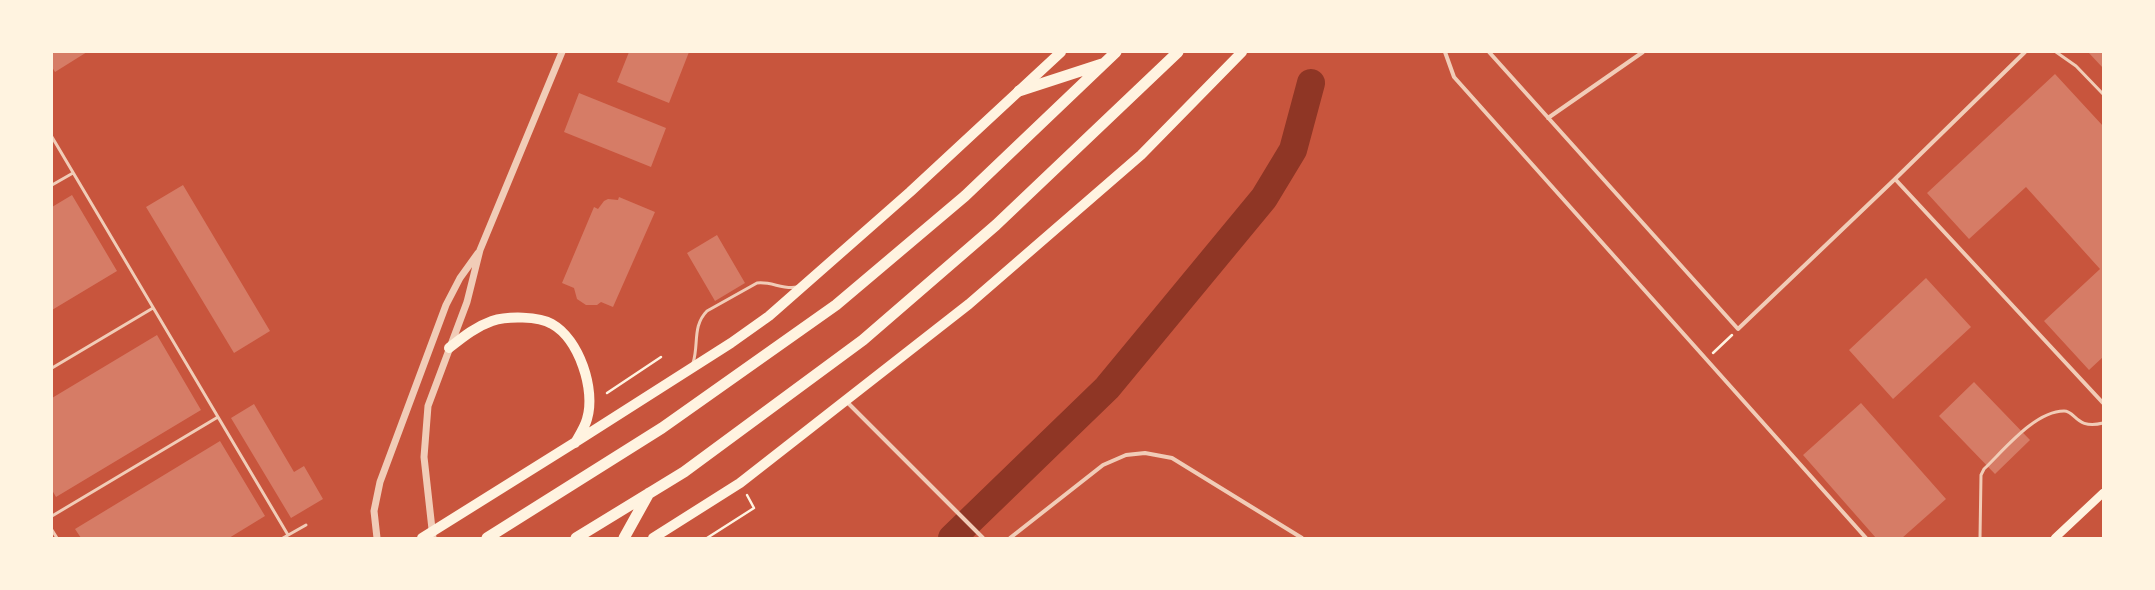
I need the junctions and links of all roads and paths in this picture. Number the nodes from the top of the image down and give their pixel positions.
1 (562, 52) edge
2 (1061, 52) edge
3 (1116, 52) edge
4 (1178, 52) edge
5 (1242, 52) edge
6 (1445, 52) edge
7 (1489, 52) edge
8 (1642, 52) edge
9 (2025, 52) edge
10 (2056, 52) edge
11 (1104, 63) junction
12 (1019, 91) junction
13 (2103, 94) edge
14 (1548, 118) junction
15 (52, 137) edge
16 (73, 173) junction
17 (1895, 179) junction
18 (52, 185) edge
19 (480, 250) junction
20 (804, 286) junction
21 (153, 308) junction
22 (1738, 329) junction
23 (449, 348) junction
24 (661, 357) dead end
25 (1707, 359) junction
26 (52, 368) edge
27 (692, 368) junction
28 (607, 392) dead end
29 (845, 400) junction
30 (2103, 403) edge
31 (218, 417) junction
32 (2103, 423) edge
33 (574, 444) junction
34 (649, 493) junction
35 (2103, 493) edge
36 (747, 495) dead end
37 (52, 516) edge
38 (306, 525) dead end
39 (52, 530) edge
40 (288, 535) junction
41 (56, 538) edge
42 (283, 538) edge
43 (377, 538) edge
44 (422, 538) edge
45 (433, 538) edge
46 (487, 538) edge
47 (576, 538) edge
48 (624, 538) edge
49 (653, 538) edge
50 (707, 538) edge
51 (983, 538) edge
52 (1010, 538) edge
53 (1302, 538) edge
54 (1866, 538) edge
55 (1980, 538) edge
56 (2055, 538) edge

1 - 19 street
2 - 12 main road
3 - 11 highway
4 - 34 highway
5 - 29 main road
6 - 25 street
7 - 14 street
8 - 14 street
9 - 17 street
10 - 13 lane
11 - 12 highway
11 - 46 highway
12 - 20 main road
14 - 22 street
15 - 16 lane
16 - 18 lane
16 - 21 lane
17 - 22 street
17 - 30 street
19 - 23 street
19 - 43 street
20 - 27 main road
20 - 27 lane
21 - 26 lane
21 - 31 lane
22 - 25 path
23 - 33 main road
23 - 45 street
24 - 28 path
25 - 54 street
27 - 33 main road
29 - 49 main road
29 - 51 street
31 - 37 lane
31 - 40 lane
32 - 55 lane
33 - 44 main road
34 - 47 highway
34 - 48 highway
35 - 56 main road
36 - 50 path
38 - 40 lane
39 - 41 lane
40 - 42 lane
52 - 53 street

